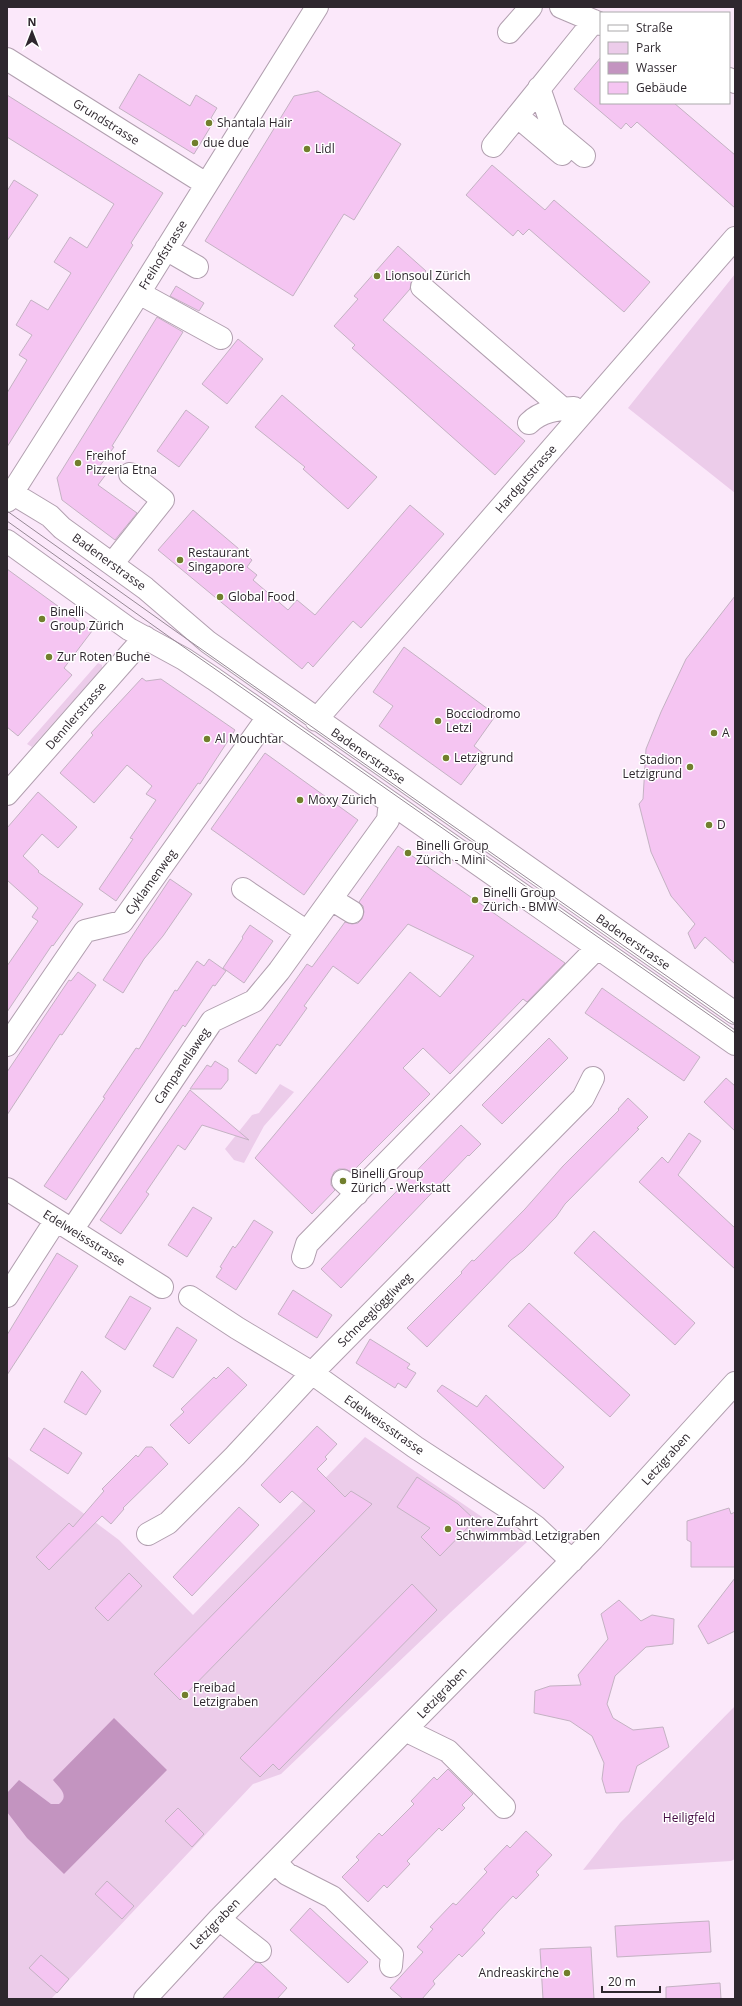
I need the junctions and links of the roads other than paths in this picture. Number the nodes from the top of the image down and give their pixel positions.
1 (317, 7) edge
2 (532, 7) edge
3 (561, 7) edge
4 (597, 23) edge
5 (509, 32) dead end
6 (7, 59) edge
7 (539, 88) junction
8 (517, 116) junction
9 (492, 146) dead end
10 (206, 184) junction
11 (735, 238) edge
12 (166, 249) junction
13 (197, 266) dead end
14 (422, 287) dead end
15 (139, 293) junction
16 (221, 338) dead end
17 (562, 408) junction
18 (589, 408) junction
19 (529, 423) dead end
20 (130, 474) dead end
21 (9, 495) edge
22 (7, 541) edge
23 (112, 564) junction
24 (144, 637) junction
25 (268, 717) junction
26 (316, 720) junction
27 (7, 794) edge
28 (392, 805) junction
29 (243, 890) dead end
30 (331, 899) junction
31 (352, 912) dead end
32 (307, 932) junction
33 (597, 948) junction
34 (735, 1013) edge
35 (735, 1044) edge
36 (7, 1045) edge
37 (593, 1078) dead end
38 (7, 1189) edge
39 (64, 1225) junction
40 (303, 1257) dead end
41 (162, 1287) dead end
42 (7, 1296) edge
43 (190, 1297) dead end
44 (312, 1373) junction
45 (735, 1383) edge
46 (148, 1534) dead end
47 (572, 1561) junction
48 (405, 1730) junction
49 (504, 1806) dead end
50 (275, 1862) junction
51 (219, 1919) junction
52 (260, 1951) dead end
53 (391, 1966) dead end
54 (145, 1999) edge

1 - 10 street, Freihofstrasse
2 - 5 street
3 - 4 street
4 - 7 street
6 - 10 street, Grundstrasse
7 - 8 street
7 - 8 street
8 - 9 street
10 - 12 street, Freihofstrasse
11 - 18 street, Hardgutstrasse
12 - 13 street
12 - 15 street, Freihofstrasse
14 - 17 street
15 - 16 street
15 - 21 street, Freihofstrasse
17 - 18 street
17 - 19 street
18 - 26 street, Hardgutstrasse
20 - 23 street
21 - 23 street, Badenerstrasse
22 - 24 street
23 - 26 street, Badenerstrasse
24 - 25 street
24 - 27 street, Dennlerstrasse
25 - 28 street
25 - 36 street, Cyklamenweg
26 - 34 street, Badenerstrasse
28 - 30 street, Campanellaweg
28 - 33 street
29 - 32 street
30 - 31 street
30 - 32 street, Campanellaweg
32 - 39 street, Campanellaweg
33 - 35 street
33 - 40 street
37 - 44 street, Schneeglöggliweg
38 - 39 street, Edelweissstrasse
39 - 41 street, Edelweissstrasse
39 - 42 street, Campanellaweg
43 - 44 street, Edelweissstrasse
44 - 46 street, Schneeglöggliweg
44 - 47 street, Edelweissstrasse
45 - 47 street, Letzigraben
47 - 48 street, Letzigraben
48 - 49 street
48 - 50 street, Letzigraben
50 - 51 street, Letzigraben
50 - 53 street
51 - 52 street
51 - 54 street, Letzigraben

